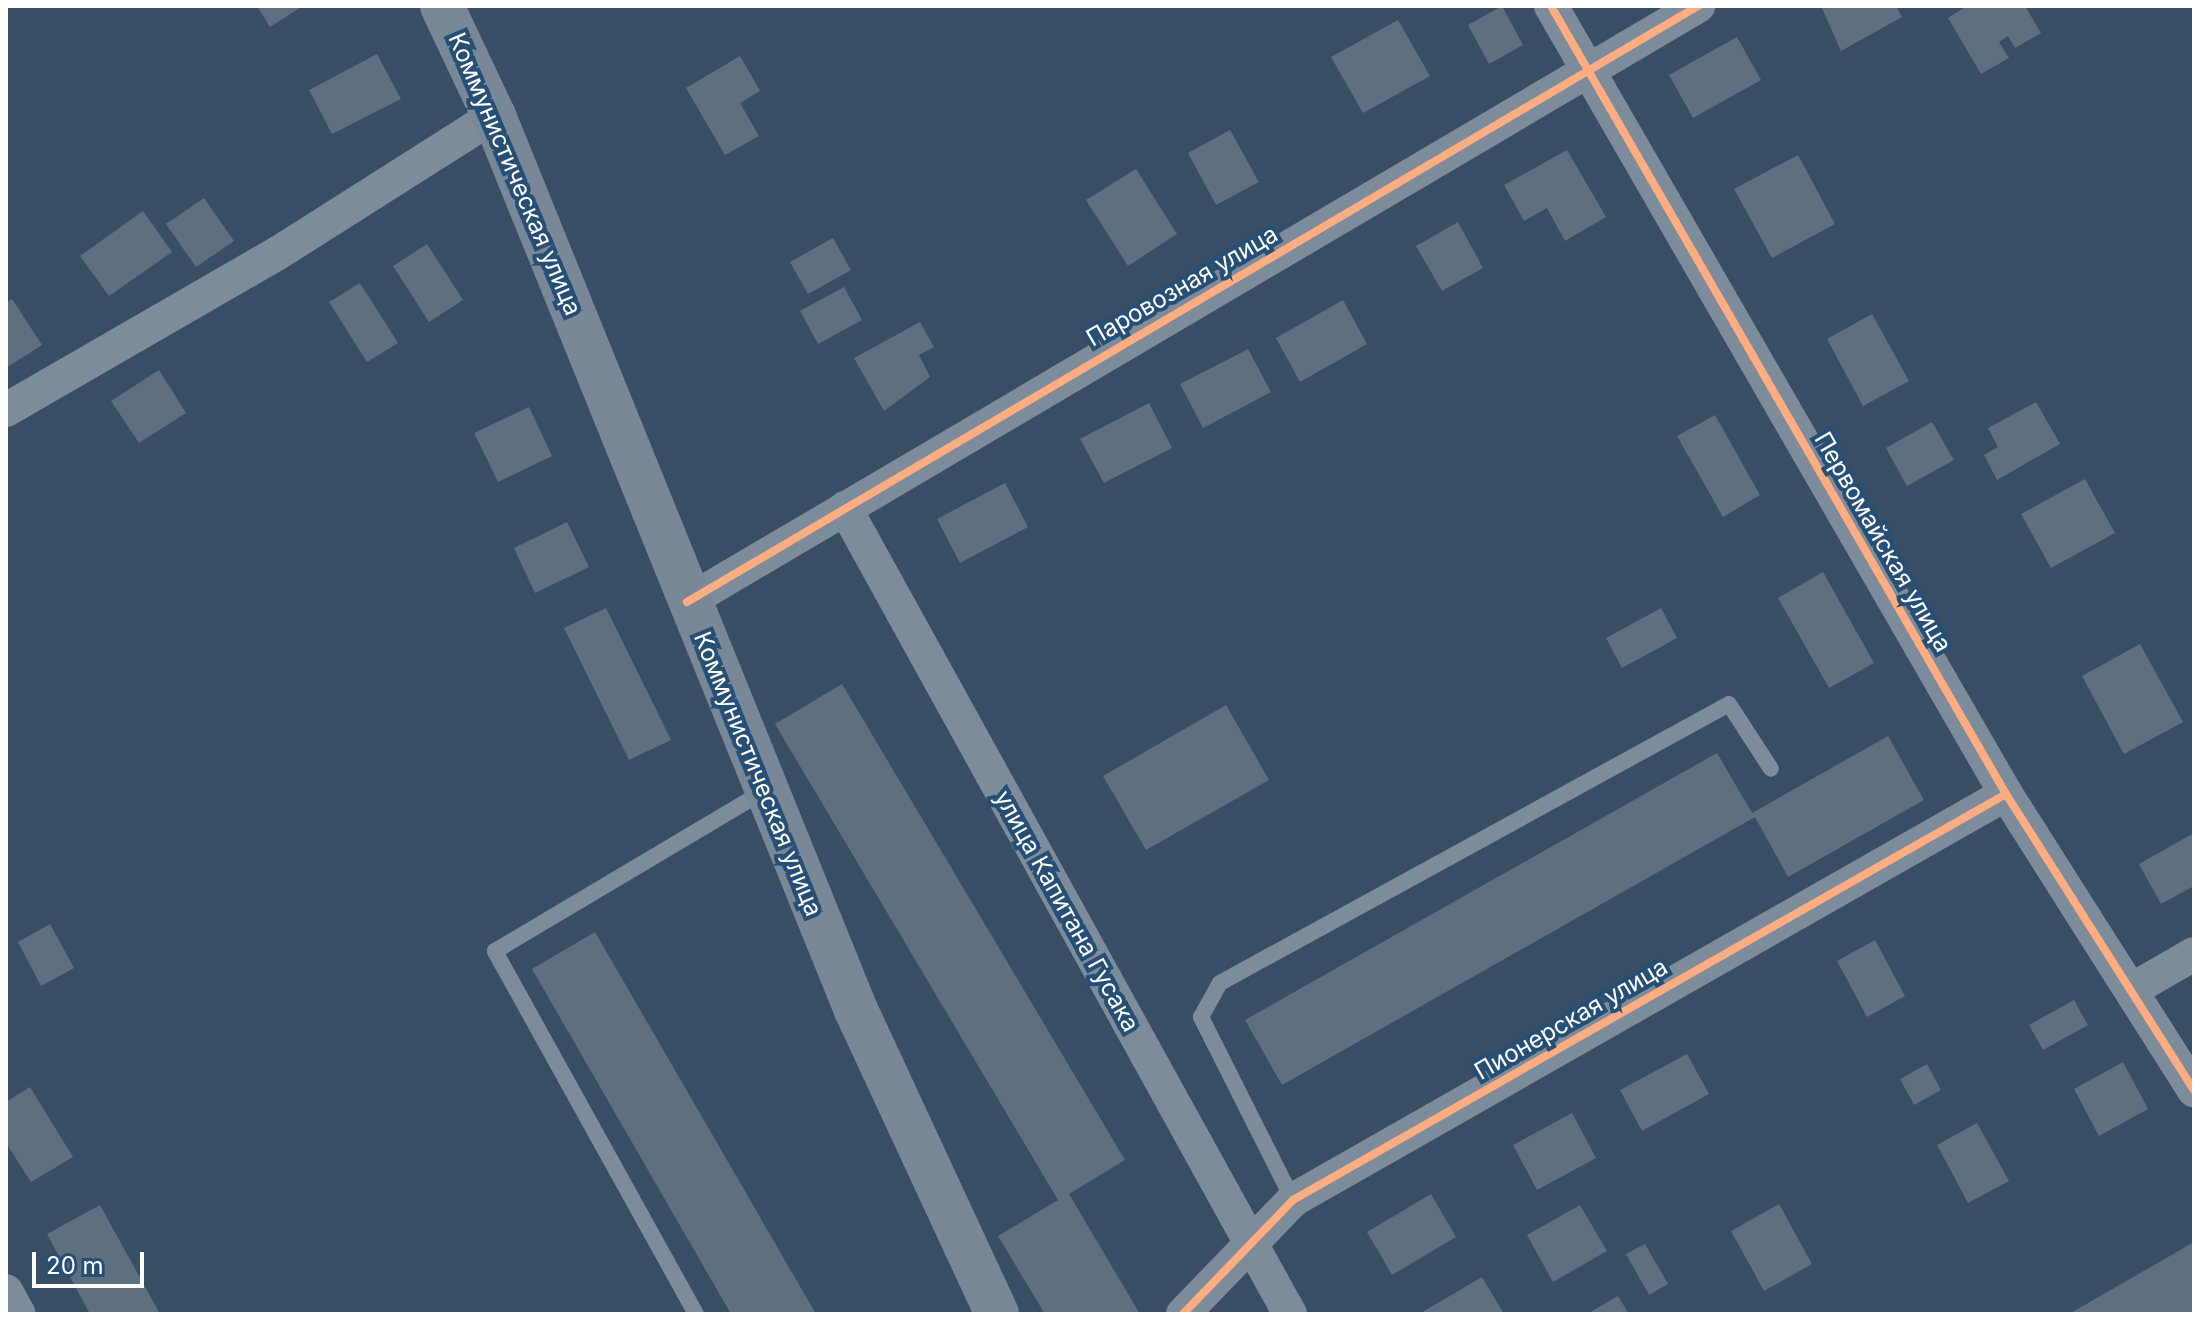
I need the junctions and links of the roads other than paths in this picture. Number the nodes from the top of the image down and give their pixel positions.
1 (442, 6) edge
2 (1551, 6) edge
3 (1698, 6) edge
4 (1587, 71) junction
5 (494, 116) junction
6 (6, 410) edge
7 (845, 508) junction
8 (687, 602) junction
9 (1771, 769) dead end
10 (764, 791) junction
11 (2006, 794) junction
12 (2194, 954) edge
13 (2135, 988) junction
14 (2194, 1090) edge
15 (1293, 1200) junction
16 (1252, 1246) junction
17 (6, 1291) edge
18 (19, 1314) edge
19 (696, 1314) edge
20 (997, 1314) edge
21 (1183, 1314) edge
22 (1290, 1314) edge

1 - 5 main road, Коммунистическая улица
2 - 4 street, Первомайская улица
3 - 4 street, Паровозная улица
4 - 7 street, Паровозная улица
4 - 11 street, Первомайская улица
5 - 6 street
5 - 8 main road, Коммунистическая улица
7 - 8 street, Паровозная улица
7 - 16 street, улица Капитана Гусака
8 - 10 main road, Коммунистическая улица
9 - 15 lane
10 - 19 lane
10 - 20 main road, Коммунистическая улица
11 - 13 street, Первомайская улица
11 - 15 street, Пионерская улица
12 - 13 street
13 - 14 street, Первомайская улица
15 - 16 street, Пионерская улица
16 - 21 street, Пионерская улица
16 - 22 street, улица Капитана Гусака
17 - 18 street

